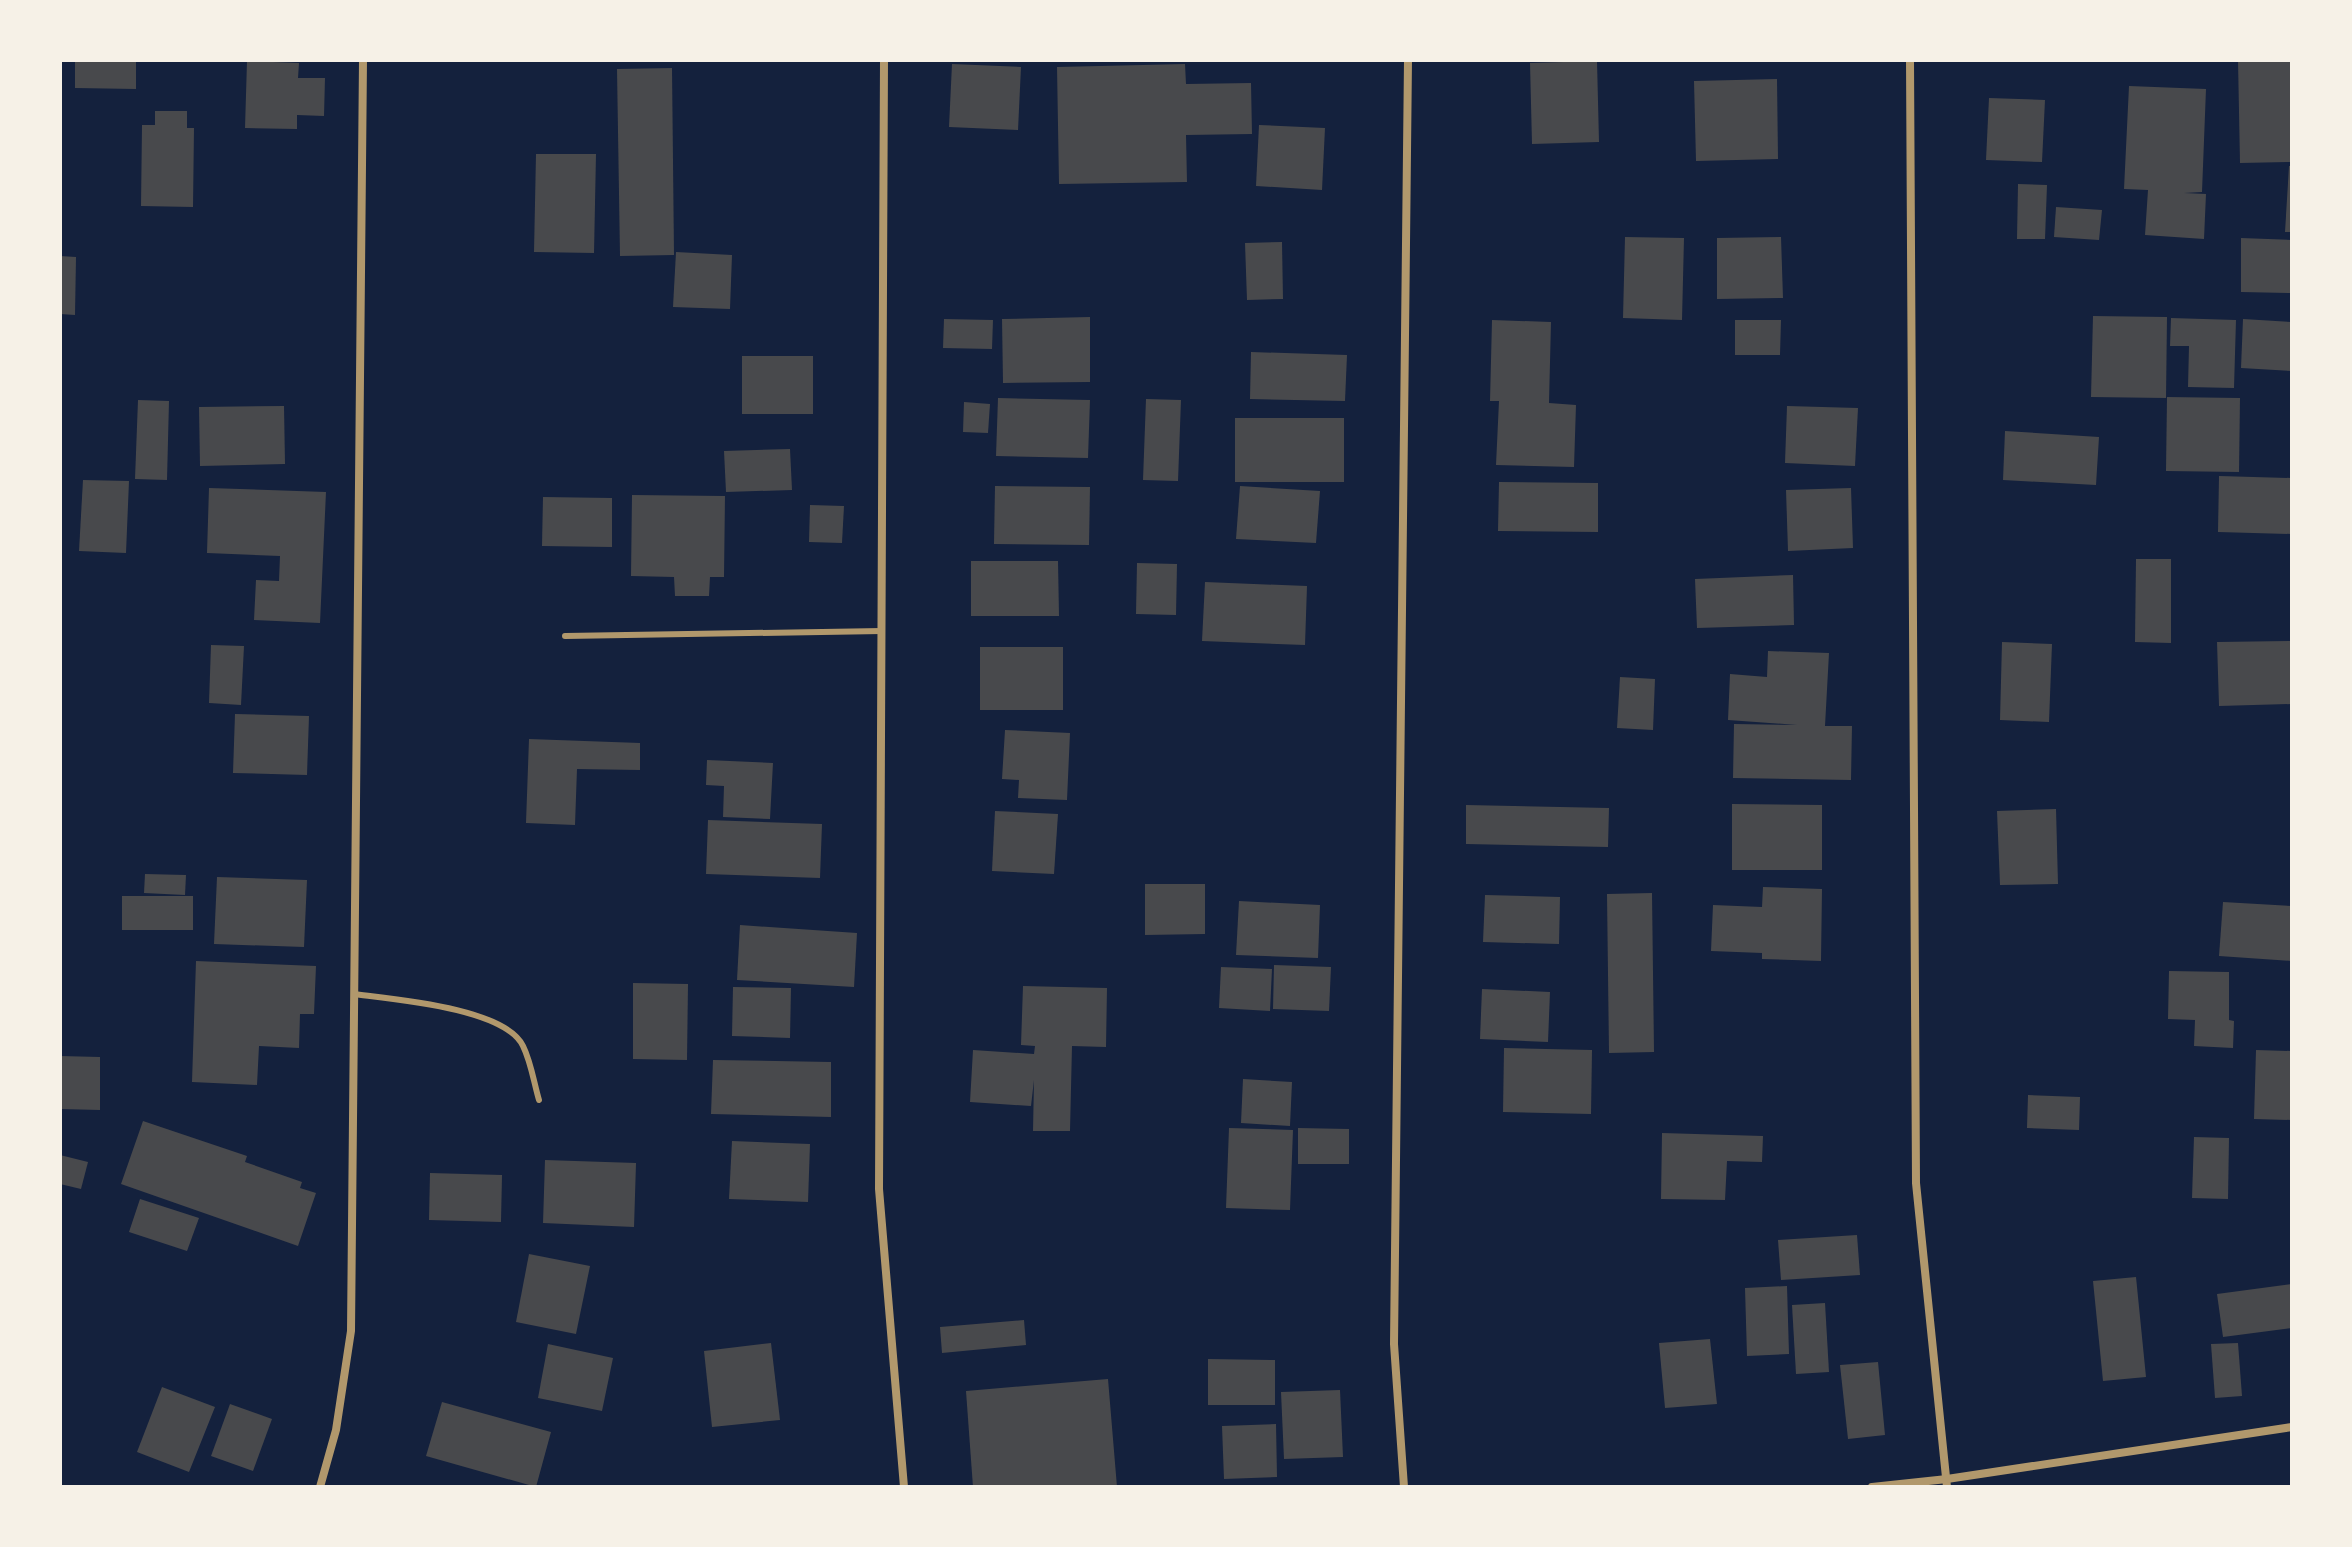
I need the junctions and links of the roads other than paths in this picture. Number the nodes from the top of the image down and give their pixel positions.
1 (363, 60) edge
2 (884, 60) edge
3 (1408, 60) edge
4 (1910, 60) edge
5 (882, 631) junction
6 (565, 636) dead end
7 (354, 994) junction
8 (539, 1100) dead end
9 (2292, 1427) edge
10 (1947, 1483) edge
11 (320, 1487) edge
12 (904, 1487) edge
13 (1404, 1487) edge
14 (1872, 1487) edge

1 - 7 street
2 - 5 street
3 - 13 street
4 - 10 street
5 - 6 lane
5 - 12 street
7 - 8 lane
7 - 11 street
9 - 10 street
10 - 14 street

